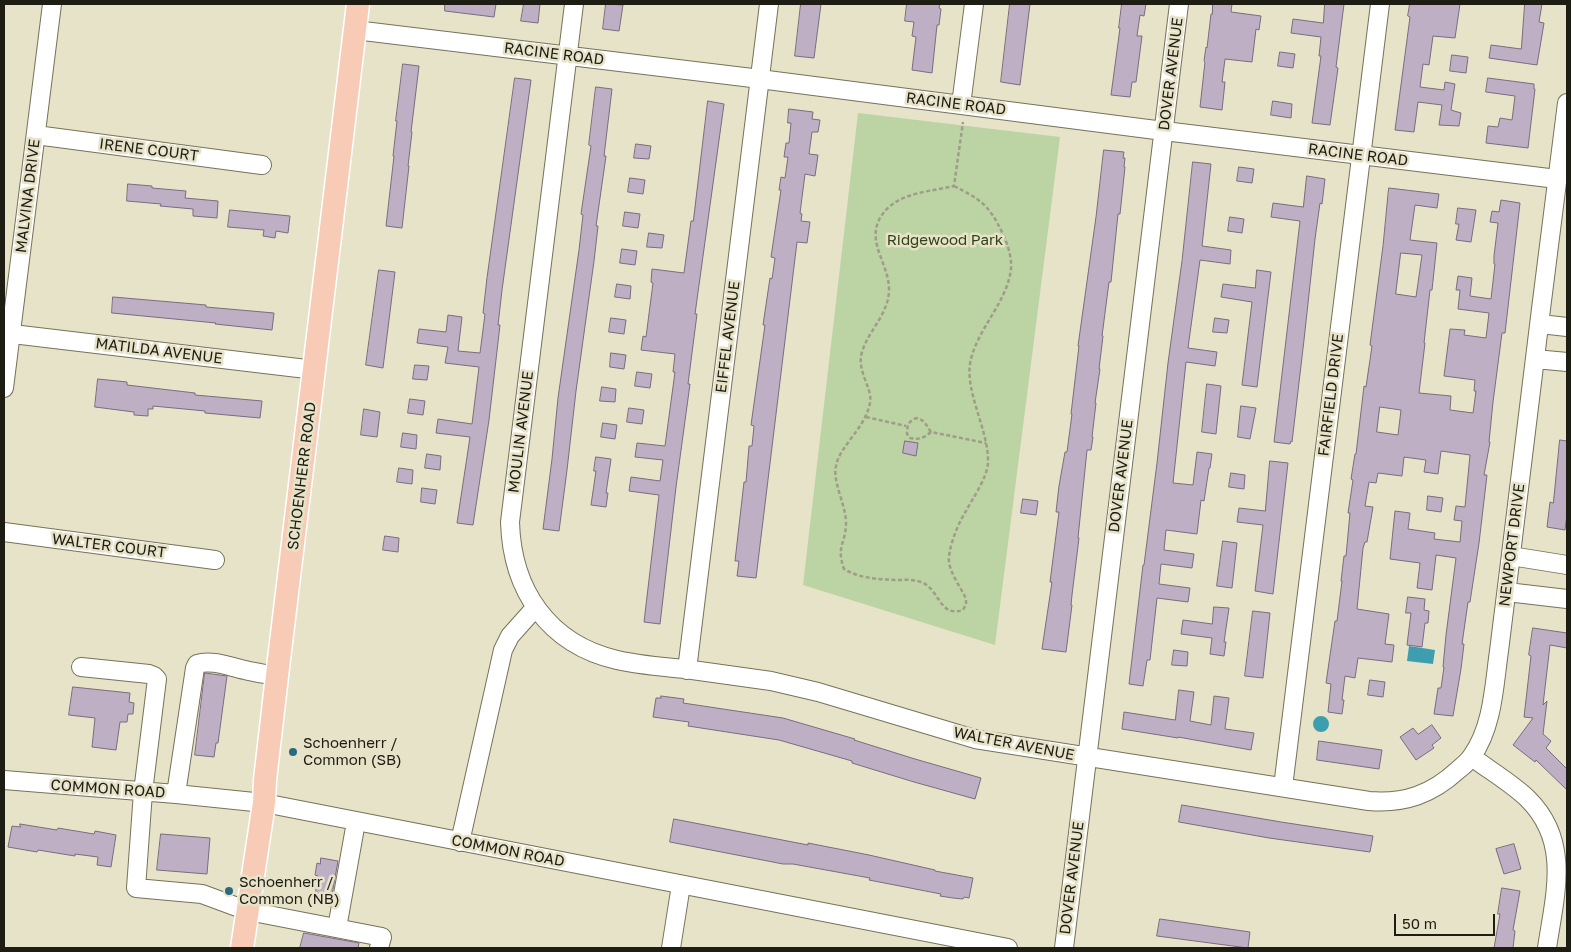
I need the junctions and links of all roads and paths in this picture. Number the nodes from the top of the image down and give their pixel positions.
1 (52, 4) edge
2 (358, 4) edge
3 (574, 4) edge
4 (769, 4) edge
5 (974, 4) edge
6 (1180, 4) edge
7 (1380, 4) edge
8 (355, 30) junction
9 (567, 56) junction
10 (760, 79) junction
11 (1567, 103) edge
12 (962, 113) junction
13 (1566, 127) edge
14 (1164, 131) junction
15 (36, 136) junction
16 (1360, 155) junction
17 (262, 165) dead end
18 (1557, 179) junction
19 (954, 186) junction
20 (1540, 324) junction
21 (1567, 328) edge
22 (7, 333) edge
23 (1535, 359) junction
24 (1567, 362) edge
25 (315, 370) junction
26 (4, 388) edge
27 (866, 417) junction
28 (907, 426) junction
29 (931, 432) junction
30 (986, 443) junction
31 (4, 532) edge
32 (1511, 556) junction
33 (215, 560) dead end
34 (1567, 565) edge
35 (1507, 592) junction
36 (1567, 599) edge
37 (535, 608) junction
38 (81, 667) dead end
39 (687, 670) junction
40 (277, 676) junction
41 (1086, 757) junction
42 (1472, 757) junction
43 (4, 780) edge
44 (1283, 787) junction
45 (144, 792) junction
46 (176, 794) junction
47 (264, 803) junction
48 (356, 822) junction
49 (460, 842) junction
50 (681, 885) junction
51 (248, 912) junction
52 (337, 928) junction
53 (242, 948) edge
54 (379, 948) edge
55 (670, 948) edge
56 (1008, 948) edge
57 (1064, 948) edge
58 (1547, 948) edge

1 - 15 street, MALVINA DRIVE
2 - 8 main road, SCHOENHERR ROAD
3 - 9 street, MOULIN AVENUE
4 - 10 street, EIFFEL AVENUE
5 - 12 street
6 - 14 street, DOVER AVENUE
7 - 16 street, FAIRFIELD DRIVE
8 - 9 street, RACINE ROAD
8 - 25 main road, SCHOENHERR ROAD
9 - 10 street, RACINE ROAD
9 - 37 street, MOULIN AVENUE
10 - 12 street, RACINE ROAD
10 - 39 street, EIFFEL AVENUE
11 - 13 street, NEWPORT DRIVE
12 - 14 street, RACINE ROAD
12 - 19 path
13 - 18 street, NEWPORT DRIVE
14 - 16 street, RACINE ROAD
14 - 41 street, DOVER AVENUE
15 - 17 street, IRENE COURT
15 - 22 street, MALVINA DRIVE
16 - 18 street, RACINE ROAD
16 - 44 street, FAIRFIELD DRIVE
18 - 20 street, NEWPORT DRIVE
19 - 27 path
19 - 30 path
20 - 21 street
20 - 23 street, NEWPORT DRIVE
22 - 25 street, MATILDA AVENUE
22 - 26 street, MALVINA DRIVE
23 - 24 street
23 - 32 street, NEWPORT DRIVE
25 - 40 main road, SCHOENHERR ROAD
27 - 28 path
27 - 30 path
28 - 29 path
28 - 29 path
29 - 30 path
31 - 33 street, WALTER COURT
32 - 34 street
32 - 35 street, NEWPORT DRIVE
35 - 36 street
35 - 42 street, NEWPORT DRIVE
37 - 39 street, WALTER AVENUE
37 - 49 street
38 - 45 street
39 - 41 street, WALTER AVENUE
40 - 46 street
40 - 47 main road, SCHOENHERR ROAD
41 - 44 street, WALTER AVENUE
41 - 57 street, DOVER AVENUE
42 - 44 street, WALTER AVENUE
42 - 58 street
43 - 45 street, COMMON ROAD
45 - 46 street, COMMON ROAD
45 - 51 street
46 - 47 street, COMMON ROAD
47 - 48 street, COMMON ROAD
47 - 51 main road, SCHOENHERR ROAD
48 - 49 street, COMMON ROAD
48 - 52 street
49 - 50 street, COMMON ROAD
50 - 55 street
50 - 56 street, COMMON ROAD
51 - 52 street
51 - 53 main road, SCHOENHERR ROAD
52 - 54 street

